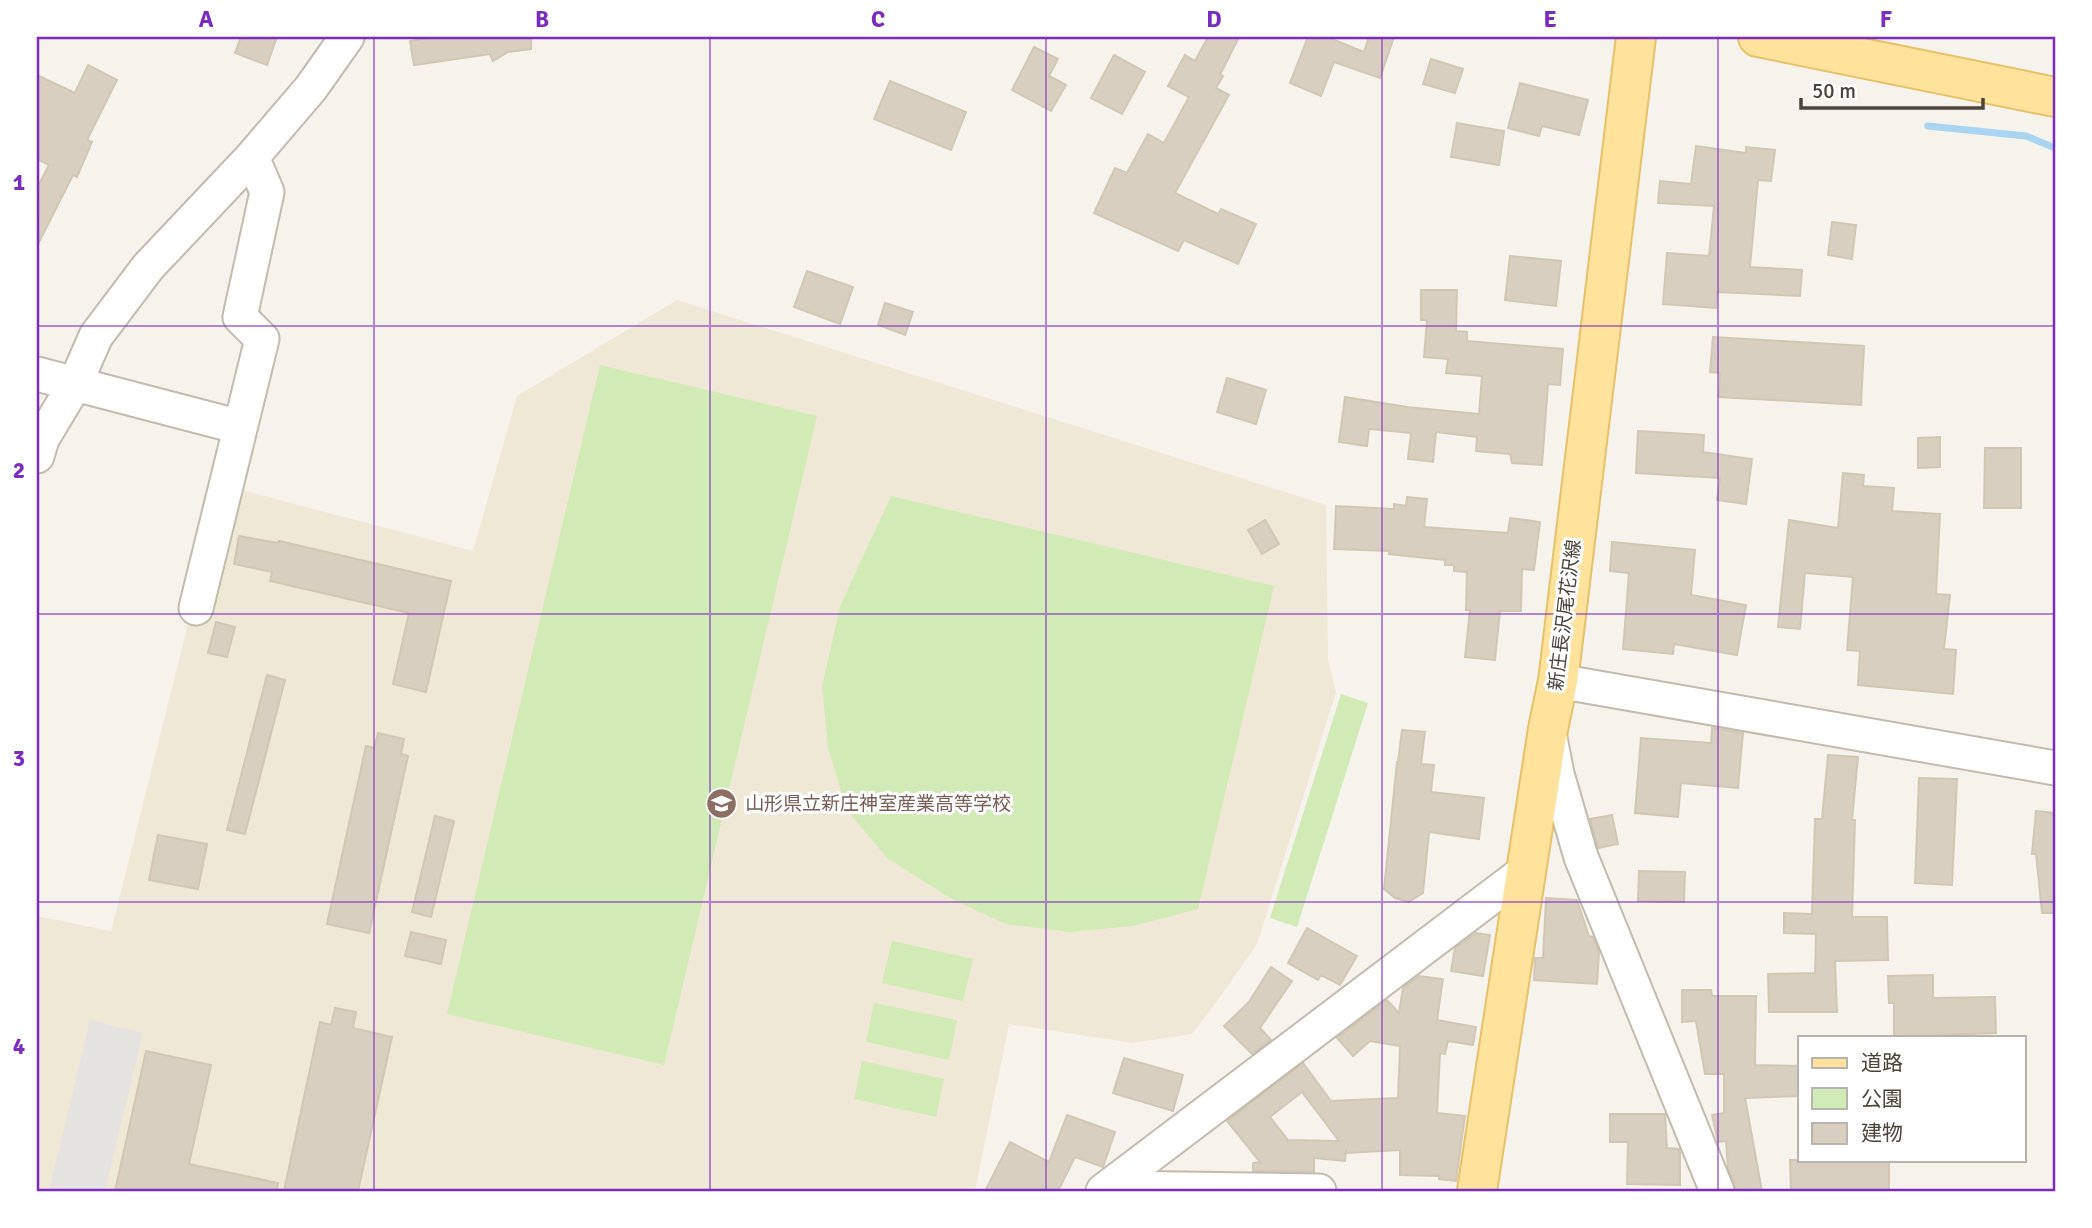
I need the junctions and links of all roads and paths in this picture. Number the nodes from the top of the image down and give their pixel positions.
1 (347, 37) edge
2 (1636, 37) edge
3 (1758, 37) edge
4 (2055, 96) edge
5 (252, 157) junction
6 (37, 374) edge
7 (75, 384) junction
8 (240, 427) junction
9 (37, 456) edge
10 (196, 608) dead end
11 (1558, 681) junction
12 (1548, 729) junction
13 (2055, 768) edge
14 (1528, 869) junction
15 (1106, 1190) edge
16 (1319, 1191) edge
17 (1477, 1191) edge
18 (1717, 1191) edge

1 - 5 street
2 - 11 main road, 新庄長沢尾花沢線
3 - 4 main road
5 - 7 street
5 - 8 street
6 - 7 street
7 - 8 street
7 - 9 street
8 - 10 street
11 - 12 main road, 新庄長沢尾花沢線
11 - 13 street
12 - 14 main road, 新庄長沢尾花沢線
12 - 18 street
14 - 15 street
14 - 17 main road, 新庄長沢尾花沢線
15 - 16 street

